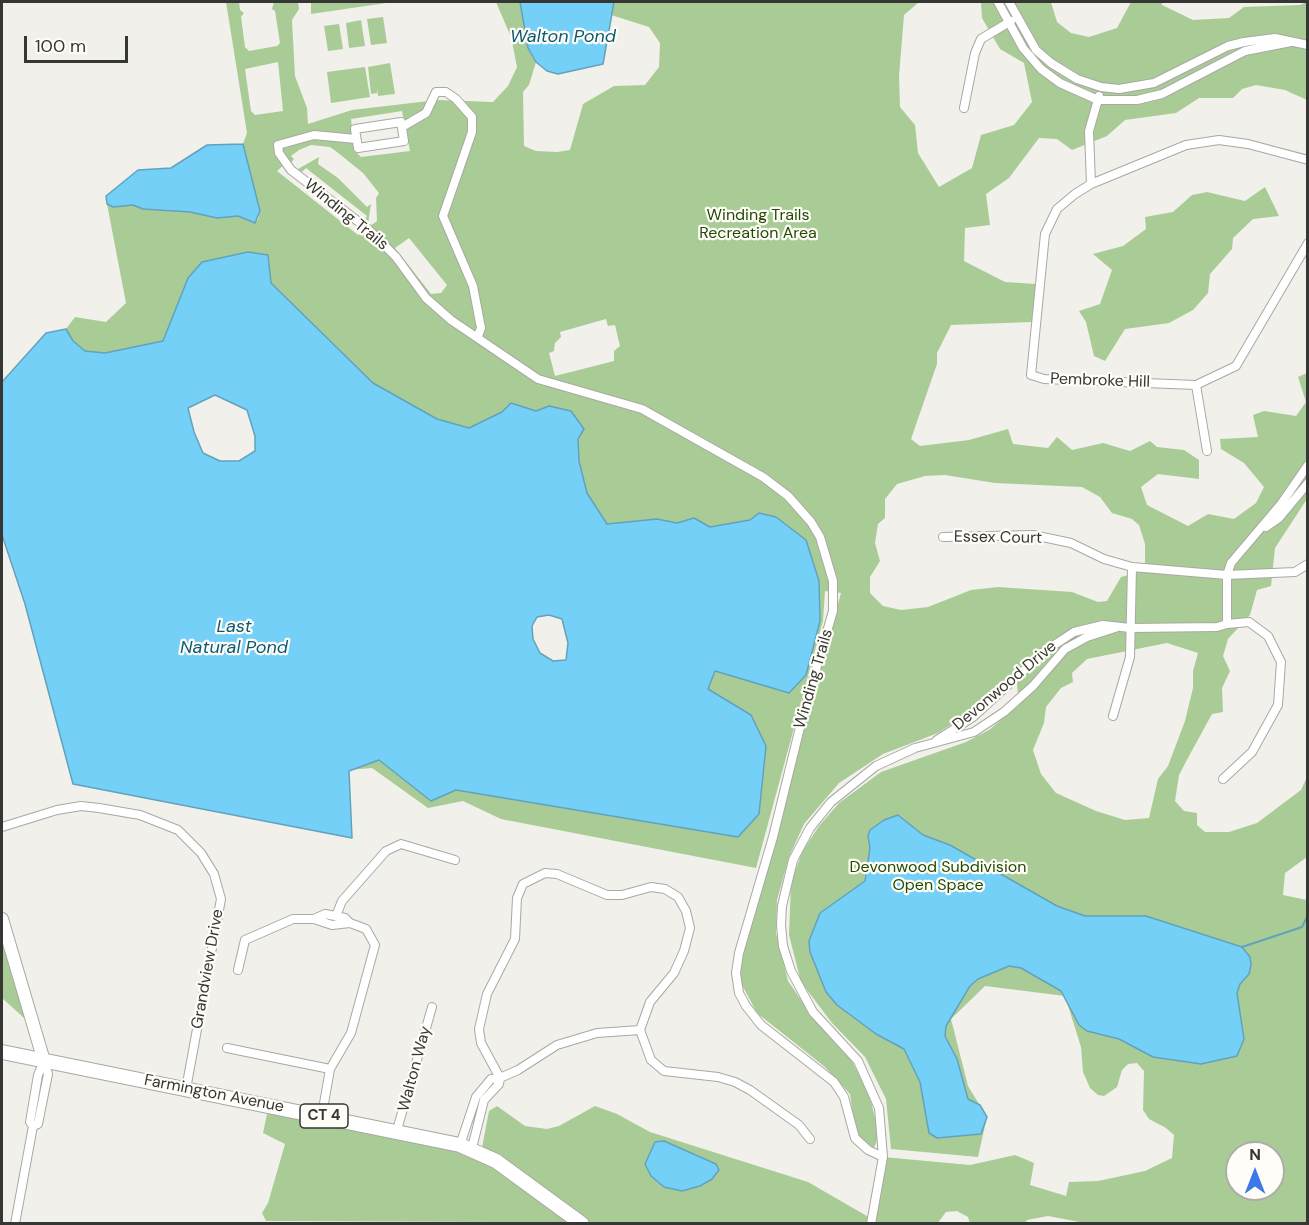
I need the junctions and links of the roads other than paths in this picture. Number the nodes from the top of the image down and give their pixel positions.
1 (998, 2) edge
2 (1009, 2) edge
3 (1016, 19) junction
4 (1007, 23) junction
5 (1291, 42) junction
6 (1308, 45) edge
7 (1101, 87) junction
8 (1098, 100) junction
9 (964, 108) dead end
10 (402, 127) junction
11 (356, 139) junction
12 (1308, 160) edge
13 (1091, 184) junction
14 (1308, 243) edge
15 (478, 336) junction
16 (1196, 385) junction
17 (1207, 451) dead end
18 (1308, 465) edge
19 (1308, 483) edge
20 (1260, 530) junction
21 (943, 537) dead end
22 (1308, 564) edge
23 (1132, 567) junction
24 (1227, 575) junction
25 (1227, 624) junction
26 (1115, 628) junction
27 (1130, 628) junction
28 (1113, 716) dead end
29 (932, 743) junction
30 (1222, 779) dead end
31 (2, 827) edge
32 (455, 860) dead end
33 (336, 916) junction
34 (2, 919) edge
35 (315, 919) junction
36 (350, 923) junction
37 (238, 970) dead end
38 (432, 1007) dead end
39 (640, 1030) junction
40 (227, 1048) dead end
41 (2, 1052) edge
42 (44, 1061) junction
43 (330, 1069) junction
44 (501, 1078) junction
45 (186, 1089) junction
46 (322, 1115) junction
47 (397, 1130) junction
48 (810, 1139) dead end
49 (466, 1146) junction
50 (883, 1157) junction
51 (15, 1224) edge
52 (582, 1224) edge
53 (871, 1224) edge

1 - 4 street
2 - 3 street
3 - 4 street
3 - 7 street
4 - 8 street
4 - 9 street
5 - 6 street
5 - 7 street
5 - 8 street
7 - 8 street
8 - 13 street
10 - 11 street
10 - 11 street, Winding Trails
10 - 15 street, Winding Trails
11 - 15 street, Winding Trails
12 - 13 street, Pembroke Hill
13 - 16 street, Pembroke Hill
14 - 16 street, Pembroke Hill
15 - 50 street, Winding Trails
16 - 17 street
18 - 20 street
19 - 20 street
20 - 24 street
21 - 23 street, Essex Court
22 - 24 street, Essex Court
23 - 24 street, Essex Court
23 - 27 street
24 - 25 street
25 - 27 street, Devonwood Drive
25 - 30 street, Devonwood Drive
26 - 27 street, Devonwood Drive
26 - 29 street, Devonwood Drive
26 - 29 street, Devonwood Drive
27 - 28 street
29 - 50 street, Devonwood Drive
31 - 45 street, Grandview Drive
32 - 33 street
33 - 35 street
33 - 36 street
34 - 42 street
35 - 36 street
35 - 37 street
36 - 43 street
38 - 47 street, Walton Way
39 - 44 street
39 - 44 street
39 - 48 street
40 - 43 street
41 - 42 main road, Farmington Avenue / CT 4
42 - 45 main road, Farmington Avenue / CT 4
42 - 51 street
43 - 46 street
44 - 49 street
45 - 46 main road, Farmington Avenue / CT 4
46 - 47 main road, Farmington Avenue / CT 4
47 - 49 main road, Farmington Avenue / CT 4
49 - 52 main road, Farmington Avenue / CT 4
50 - 53 street, Devonwood Drive

